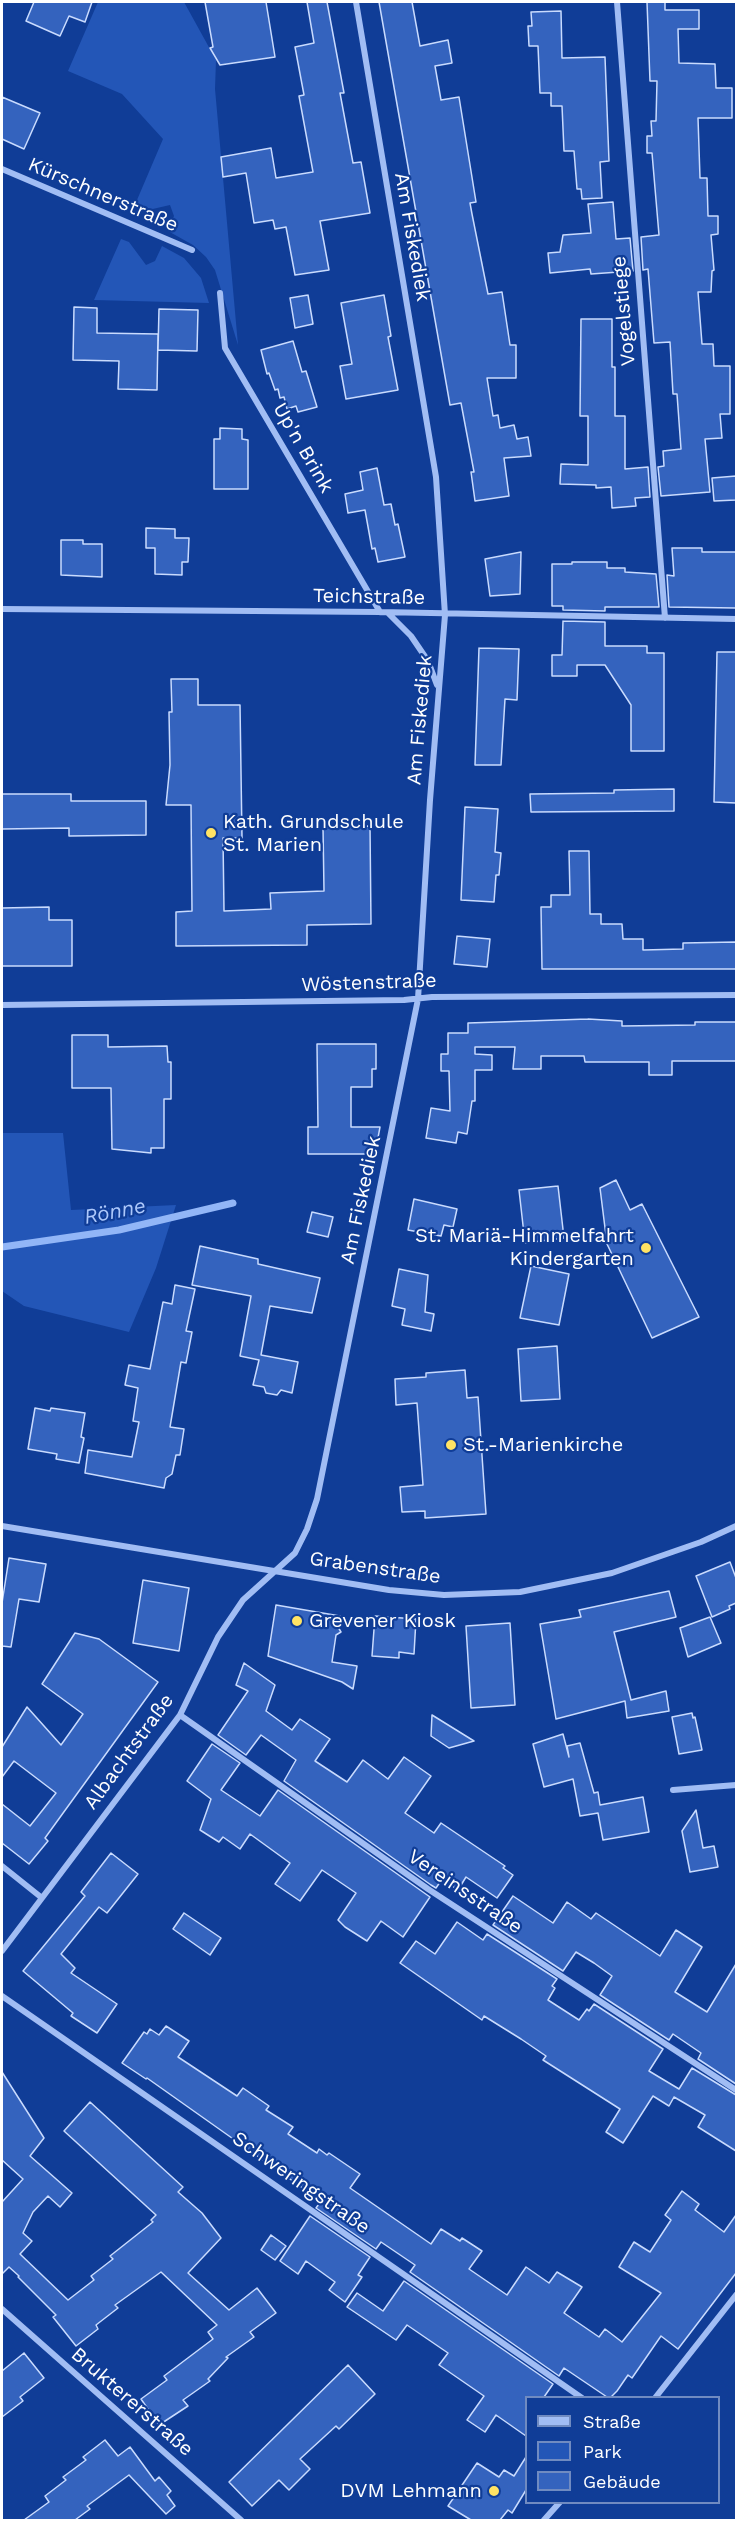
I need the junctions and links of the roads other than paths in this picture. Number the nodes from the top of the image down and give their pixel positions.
1 (356, 2) edge
2 (617, 2) edge
3 (2, 169) edge
4 (192, 250) dead end
5 (220, 293) dead end
6 (2, 609) edge
7 (384, 613) junction
8 (445, 615) junction
9 (665, 618) junction
10 (736, 619) edge
11 (439, 688) junction
12 (736, 995) edge
13 (418, 999) junction
14 (2, 1005) edge
15 (2, 1526) edge
16 (736, 1526) edge
17 (278, 1570) junction
18 (180, 1715) junction
19 (736, 1785) edge
20 (673, 1790) dead end
21 (2, 1866) edge
22 (42, 1898) junction
23 (2, 1951) edge
24 (2, 1996) edge
25 (736, 2090) edge
26 (736, 2295) edge
27 (2, 2309) edge
28 (581, 2396) edge
29 (656, 2396) edge
30 (558, 2504) edge
31 (241, 2520) edge
32 (543, 2520) edge

1 - 8 street, Am Fiskediek
2 - 9 street, Vogelstiege
3 - 4 street, Kürschnerstraße
5 - 7 street, Up'n Brink
6 - 7 street, Teichstraße
7 - 8 street, Teichstraße
7 - 11 street, Up'n Brink
8 - 9 street, Teichstraße
8 - 11 street, Am Fiskediek
9 - 10 street, Teichstraße
11 - 13 street, Am Fiskediek
12 - 13 street, Wöstenstraße
13 - 14 street, Wöstenstraße
13 - 17 street, Am Fiskediek
15 - 17 street, Grabenstraße
16 - 17 street, Grabenstraße
17 - 18 street, Albachtstraße
18 - 22 street, Albachtstraße
18 - 25 street, Vereinsstraße
19 - 20 street
21 - 22 street
22 - 23 street, Albachtstraße
24 - 28 street, Schweringstraße
26 - 29 street
27 - 31 street, Bruktererstraße
30 - 32 street

